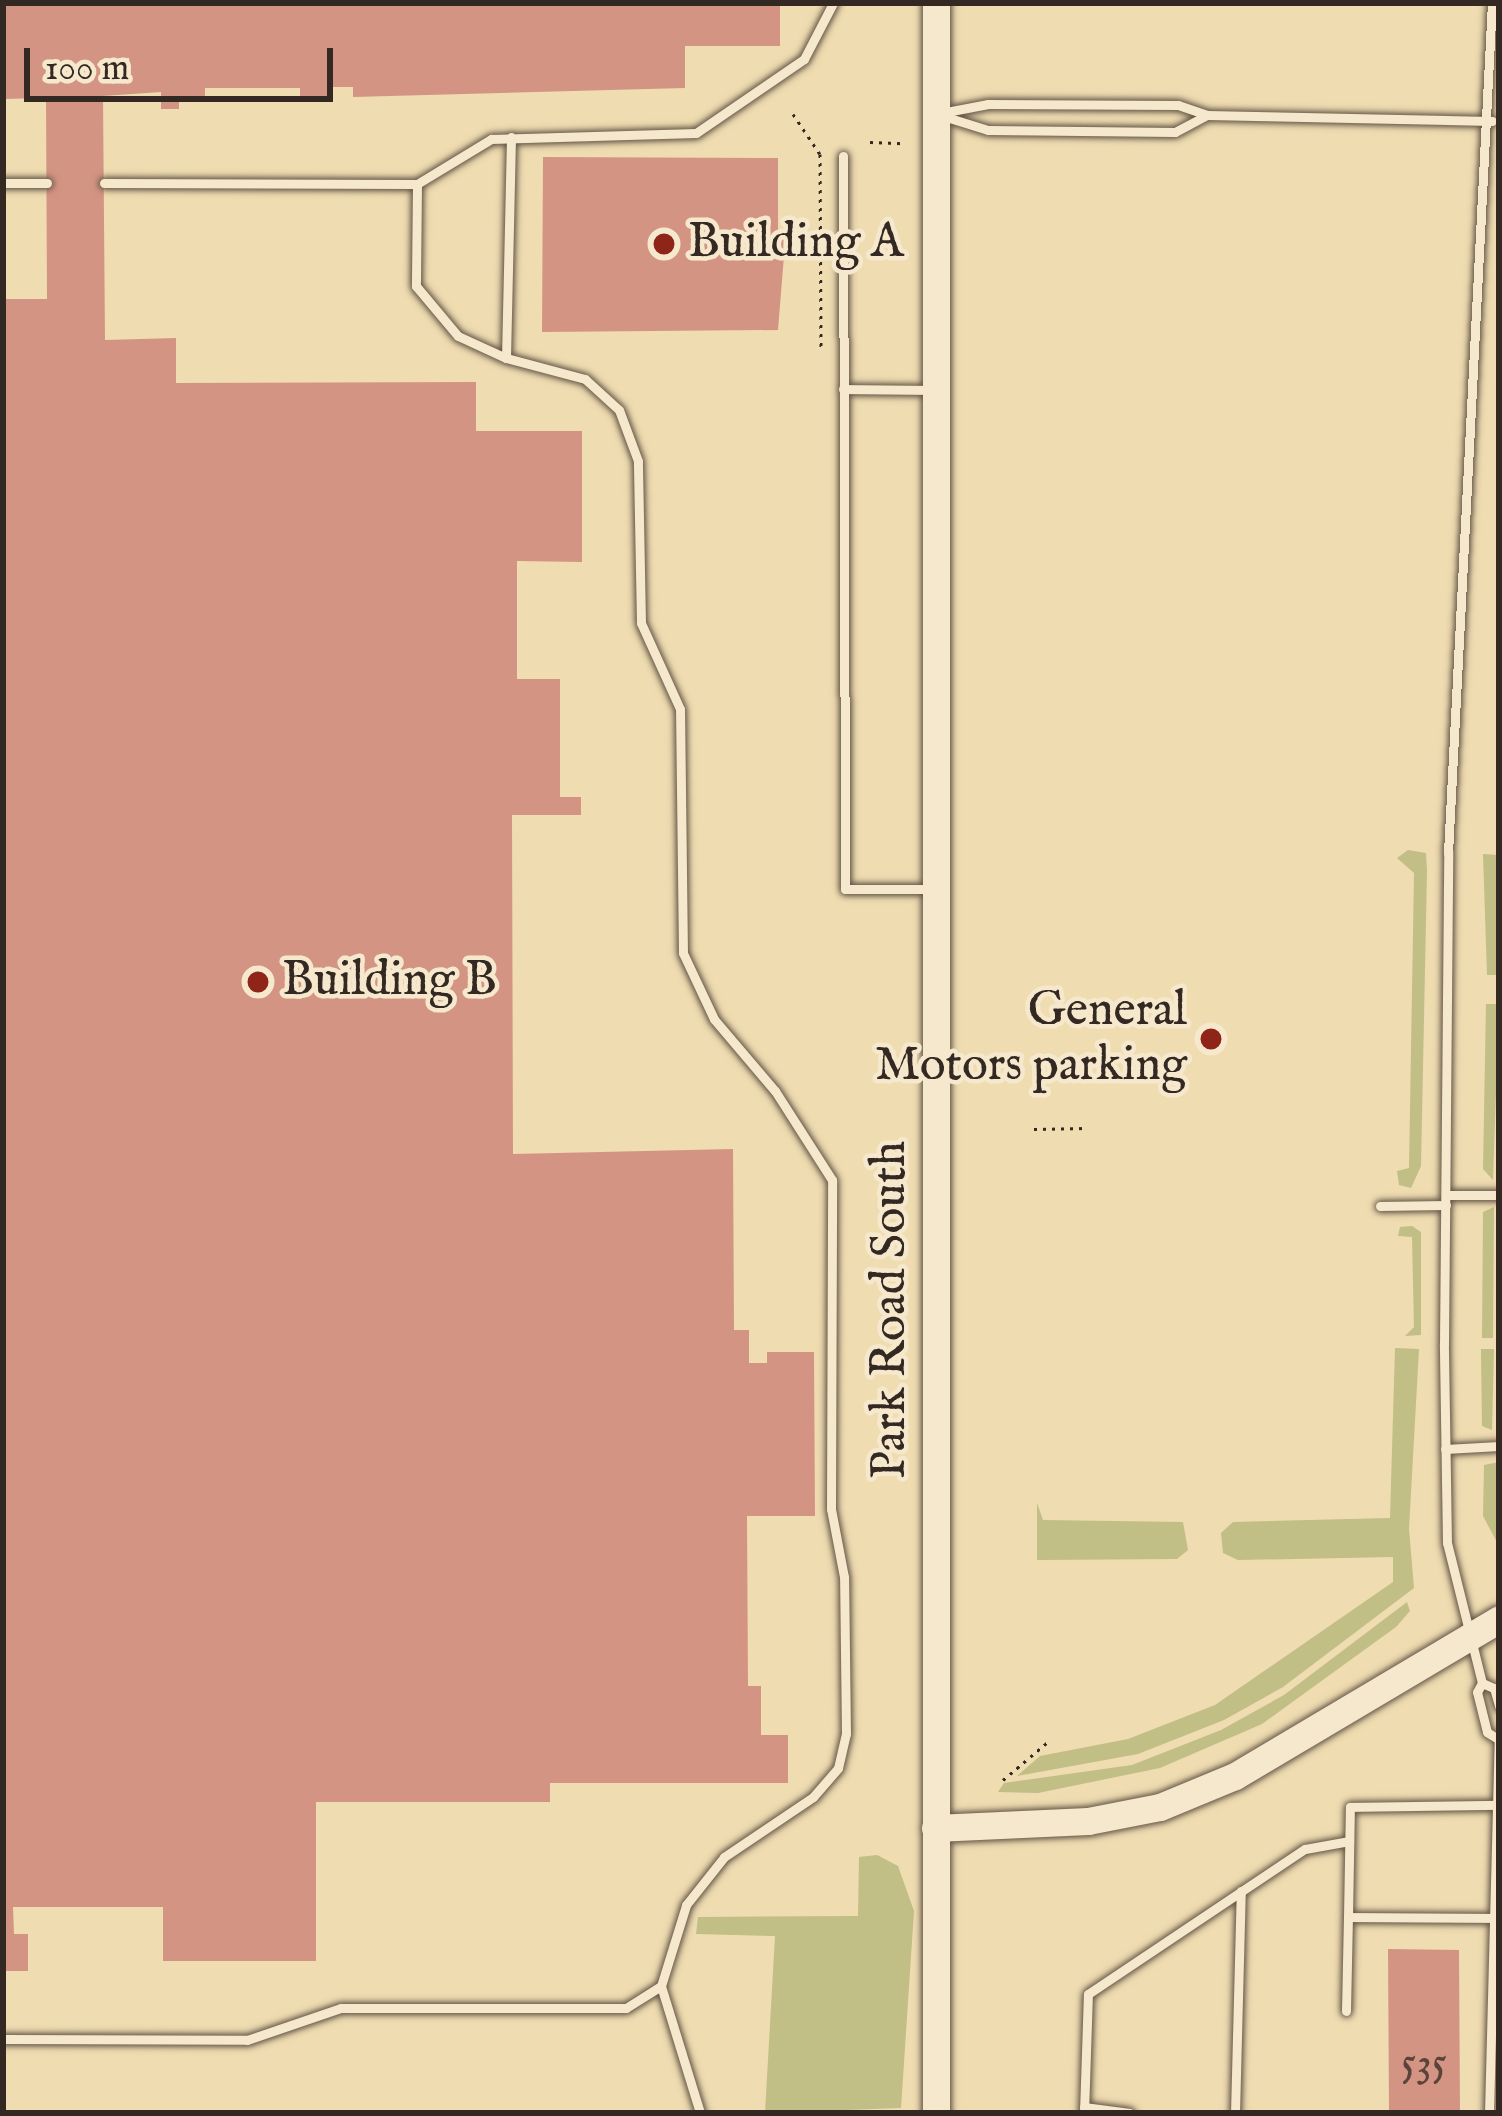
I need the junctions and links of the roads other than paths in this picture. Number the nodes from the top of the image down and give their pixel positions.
1 (833, 3) edge
2 (935, 3) edge
3 (1492, 3) edge
4 (935, 114) junction
5 (1207, 115) junction
6 (1492, 121) junction
7 (511, 137) junction
8 (843, 155) dead end
9 (3, 183) edge
10 (46, 183) dead end
11 (104, 183) dead end
12 (417, 184) junction
13 (506, 358) junction
14 (843, 389) junction
15 (935, 390) junction
16 (937, 889) junction
17 (1499, 1195) edge
18 (1446, 1200) junction
19 (1380, 1207) dead end
20 (1499, 1446) edge
21 (1445, 1449) junction
22 (1499, 1619) edge
23 (1466, 1633) junction
24 (1482, 1683) junction
25 (1499, 1706) edge
26 (1499, 1738) edge
27 (1498, 1805) edge
28 (935, 1828) junction
29 (1349, 1841) junction
30 (1241, 1891) junction
31 (1348, 1917) junction
32 (1499, 1918) edge
33 (661, 1986) junction
34 (1346, 2012) dead end
35 (3, 2039) edge
36 (1497, 2080) edge
37 (1084, 2110) edge
38 (700, 2113) edge
39 (936, 2113) edge
40 (1130, 2113) edge
41 (1235, 2113) edge
42 (1490, 2113) edge

1 - 7 lane
2 - 4 main road, Park Road South
3 - 6 lane
4 - 5 lane
4 - 5 lane
4 - 15 main road, Park Road South
5 - 6 lane
6 - 18 lane
7 - 12 lane
7 - 13 lane
8 - 14 lane
9 - 10 lane
11 - 12 lane
12 - 13 lane
13 - 33 lane
14 - 15 lane
14 - 16 lane
15 - 16 main road, Park Road South
16 - 28 main road, Park Road South
17 - 18 lane
18 - 19 lane
18 - 21 lane
20 - 21 lane
21 - 23 lane
22 - 23 main road
23 - 24 lane
23 - 28 main road
24 - 25 lane
24 - 26 lane
26 - 27 lane
27 - 29 lane
27 - 32 lane
28 - 39 main road, Park Road South
29 - 30 lane
29 - 31 lane
30 - 37 lane
30 - 41 lane
31 - 32 lane
31 - 34 lane
32 - 36 lane
33 - 35 lane
33 - 38 lane
36 - 42 lane
37 - 40 lane

